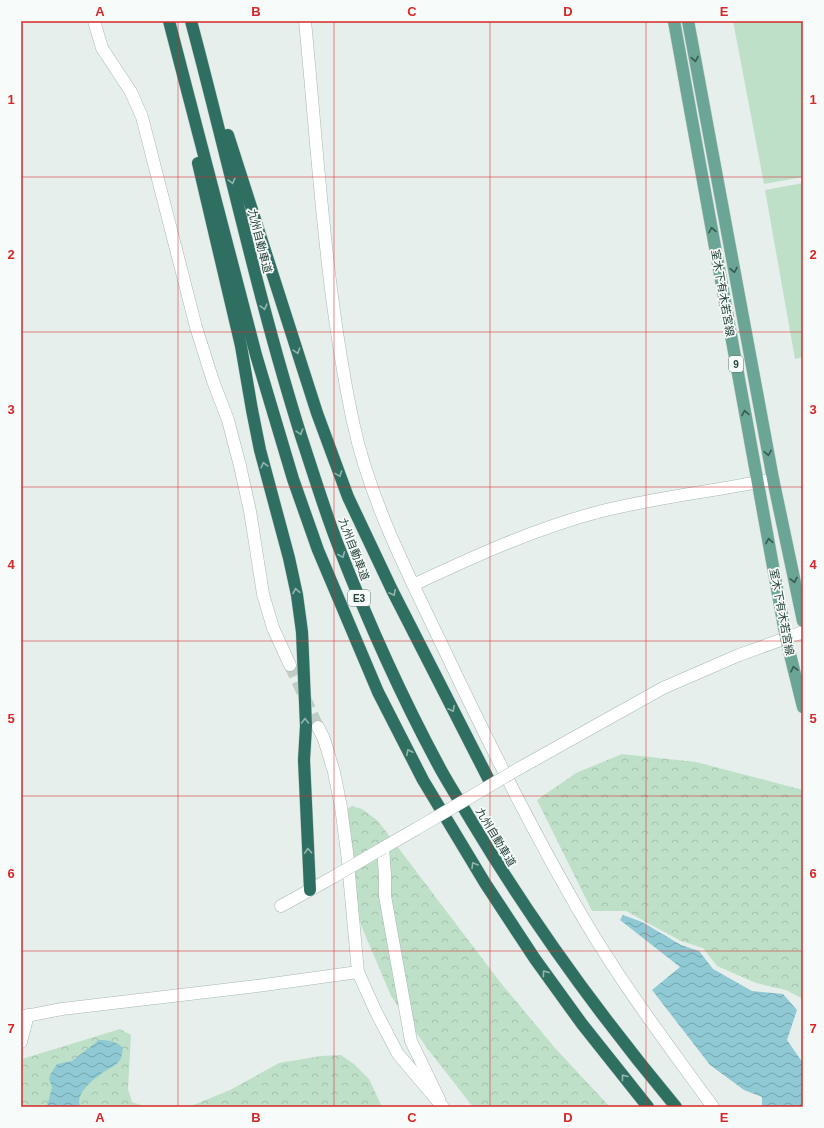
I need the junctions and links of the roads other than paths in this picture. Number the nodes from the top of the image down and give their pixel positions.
1 (94, 21) edge
2 (169, 21) edge
3 (191, 21) edge
4 (305, 21) edge
5 (674, 21) edge
6 (688, 21) edge
7 (181, 66) junction
8 (773, 479) junction
9 (758, 482) junction
10 (413, 585) junction
11 (803, 621) edge
12 (803, 632) edge
13 (786, 638) junction
14 (290, 665) tunnel mouth
15 (803, 707) edge
16 (318, 727) tunnel mouth
17 (491, 784) junction
18 (382, 848) junction
19 (310, 890) junction
20 (281, 906) dead end
21 (358, 972) junction
22 (25, 1016) edge
23 (21, 1042) edge
24 (443, 1107) edge
25 (648, 1107) edge
26 (676, 1107) edge
27 (713, 1107) edge

1 - 14 street
2 - 7 highway, E3
3 -> 17 highway
3 -> 26 highway, 九州自動車道 / E3
4 - 10 street
9 -> 5 main road, 室木下有木若宮線 / 9
6 -> 8 main road, 室木下有木若宮線 / 9
19 -> 7 highway
25 -> 7 highway, E3
8 - 9 street
8 -> 11 main road, 室木下有木若宮線 / 9
9 - 10 street
13 -> 9 main road, 室木下有木若宮線 / 9
10 - 27 street
12 - 13 street
15 -> 13 main road, 室木下有木若宮線 / 9
13 - 17 street, bridge
16 - 21 street
17 - 18 street, bridge
18 - 19 street, bridge
18 - 24 street
19 - 20 street
21 - 22 street
21 - 24 street
22 - 23 street

